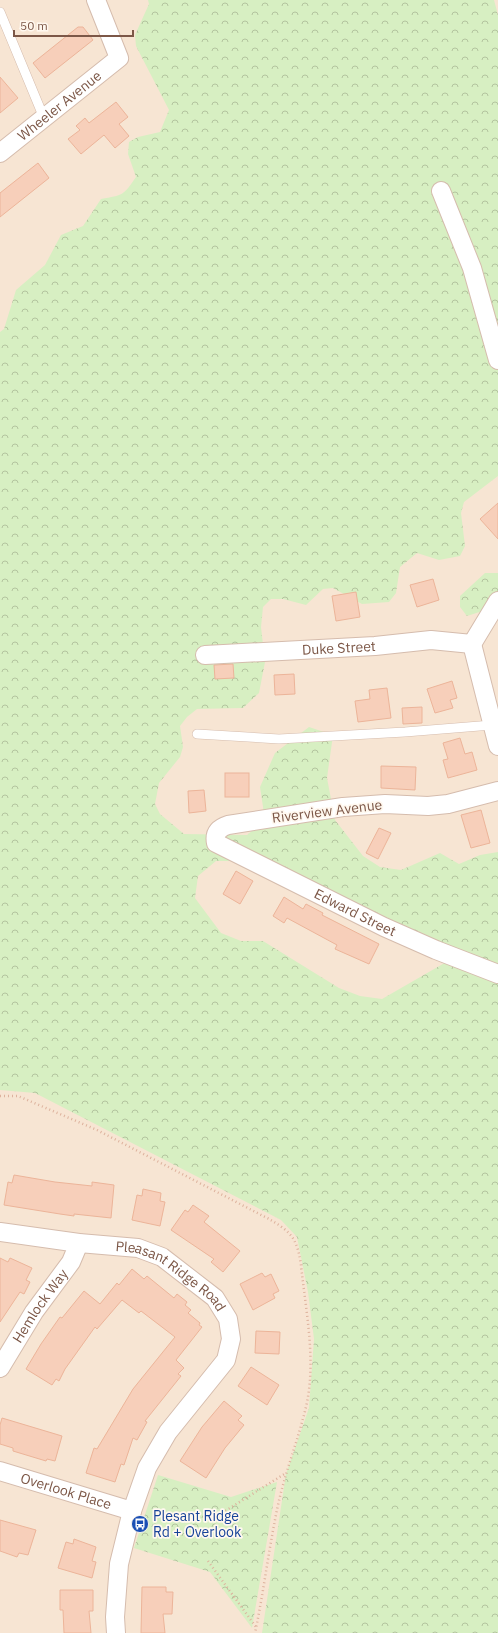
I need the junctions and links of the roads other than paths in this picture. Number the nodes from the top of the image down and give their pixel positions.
1 (96, 0) edge
2 (0, 12) edge
3 (3, 30) edge
4 (44, 118) junction
5 (0, 153) edge
6 (442, 191) dead end
7 (498, 360) edge
8 (498, 601) edge
9 (472, 644) junction
10 (204, 655) dead end
11 (197, 734) dead end
12 (496, 734) edge
13 (498, 791) edge
14 (216, 843) joint
15 (498, 974) edge
16 (0, 1232) edge
17 (79, 1243) junction
18 (0, 1368) edge
19 (0, 1471) edge
20 (132, 1511) junction
21 (116, 1633) edge

1 - 4 street, Wheeler Avenue
2 - 3 lane
3 - 4 lane
4 - 5 street, Wheeler Avenue
6 - 7 street
8 - 9 street
9 - 10 street, Duke Street
9 - 12 street
11 - 12 lane
13 - 14 street, Riverview Avenue
14 - 15 street, Edward Street
16 - 17 street, Pleasant Ridge Road
17 - 18 street, Hemlock Way
17 - 20 street, Pleasant Ridge Road
19 - 20 street, Overlook Place
20 - 21 street, Pleasant Ridge Road

